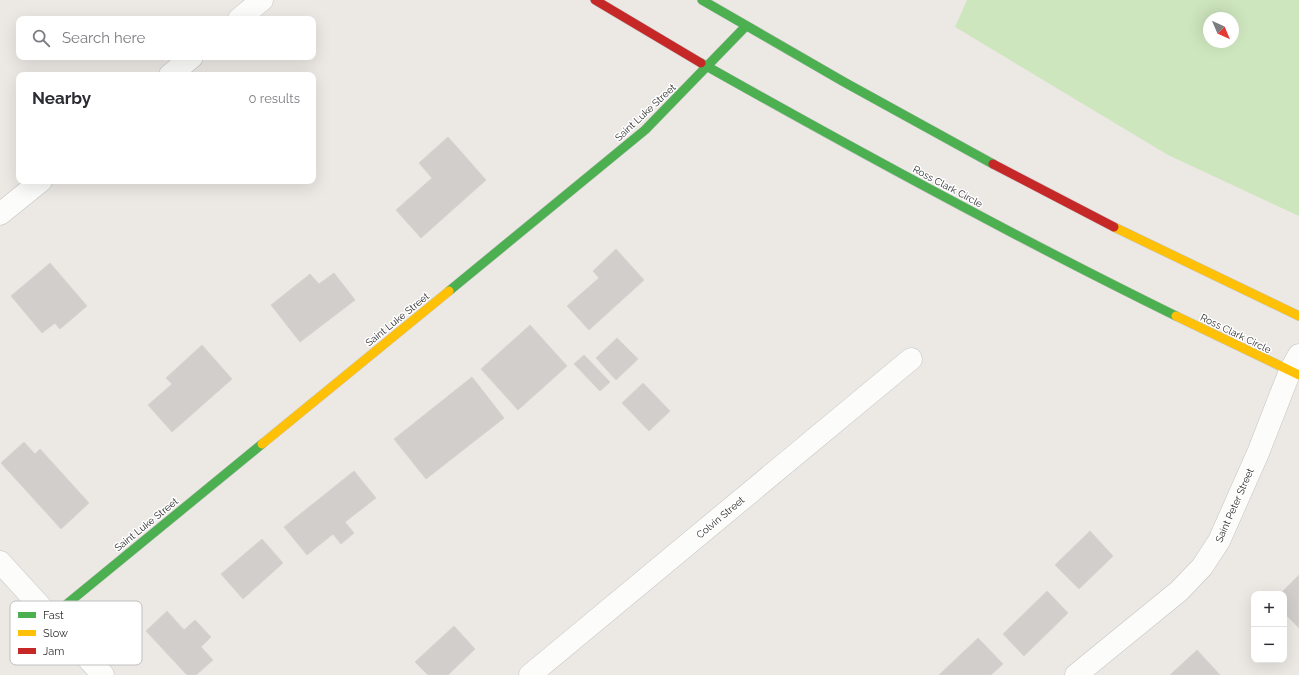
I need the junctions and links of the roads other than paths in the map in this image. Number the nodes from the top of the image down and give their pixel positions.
1 (262, 0) edge
2 (595, 0) edge
3 (702, 0) edge
4 (243, 16) edge
5 (746, 26) junction
6 (188, 60) edge
7 (708, 66) junction
8 (174, 72) edge
9 (36, 184) edge
10 (0, 214) edge
11 (1299, 316) edge
12 (911, 359) dead end
13 (1296, 367) edge
14 (0, 562) edge
15 (36, 601) edge
16 (71, 601) edge
17 (94, 665) edge
18 (103, 675) edge
19 (530, 675) edge
20 (1076, 675) edge

1 - 4 street
2 - 7 main road, Ross Clark Circle
3 - 5 main road
5 - 7 main road, Saint Luke Street
5 - 11 main road
6 - 8 street
7 - 13 main road, Ross Clark Circle
7 - 16 main road, Saint Luke Street
9 - 10 street
12 - 19 street, Colvin Street
13 - 20 street, Saint Peter Street
14 - 15 street
17 - 18 street

